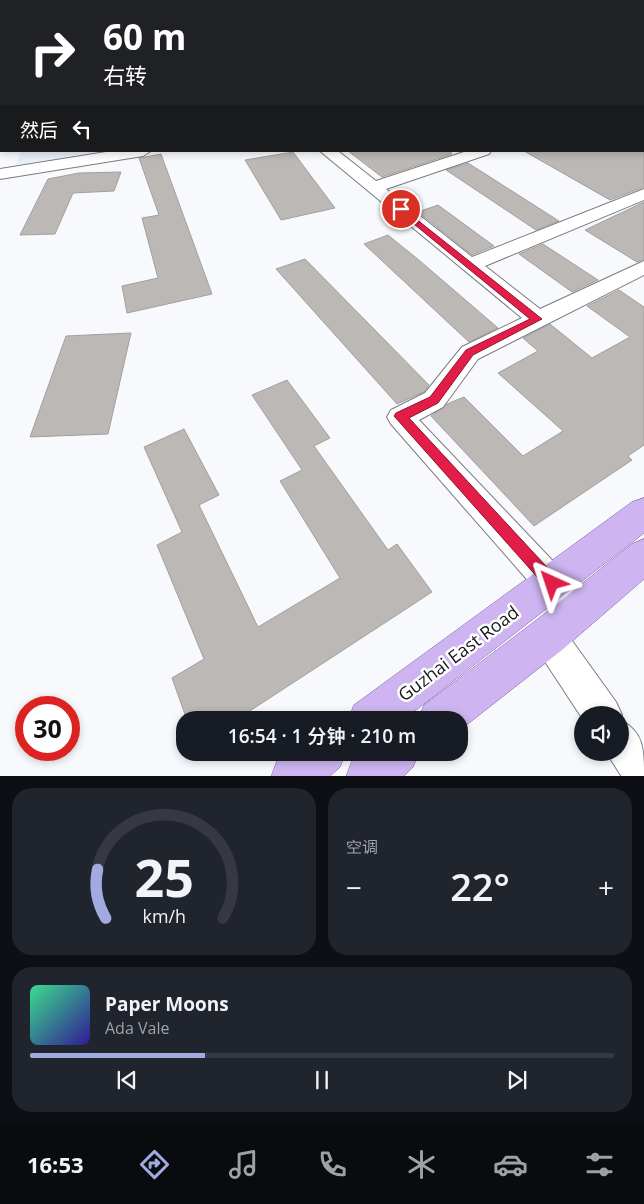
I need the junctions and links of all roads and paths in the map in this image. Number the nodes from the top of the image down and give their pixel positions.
1 (137, 152) edge
2 (329, 152) edge
3 (480, 152) edge
4 (0, 174) edge
5 (374, 187) junction
6 (644, 194) edge
7 (470, 265) junction
8 (644, 268) edge
9 (537, 319) junction
10 (644, 513) edge
11 (644, 556) edge
12 (552, 583) junction
13 (577, 611) junction
14 (548, 636) junction
15 (597, 706) edge
16 (380, 711) edge
17 (451, 711) edge
18 (629, 752) edge
19 (313, 761) edge
20 (387, 761) edge
21 (644, 773) edge
22 (293, 776) edge
23 (368, 776) edge

1 - 4 street
2 - 5 street
3 - 5 street
5 - 7 street
6 - 7 street
7 - 9 street
8 - 9 street
9 - 12 street
10 - 12 main road, Guzhai East Road
11 - 13 main road
12 - 13 street
12 - 16 main road, Guzhai East Road
13 - 14 main road
14 - 15 street
14 - 17 main road
18 - 21 street
19 - 22 main road
20 - 23 main road

